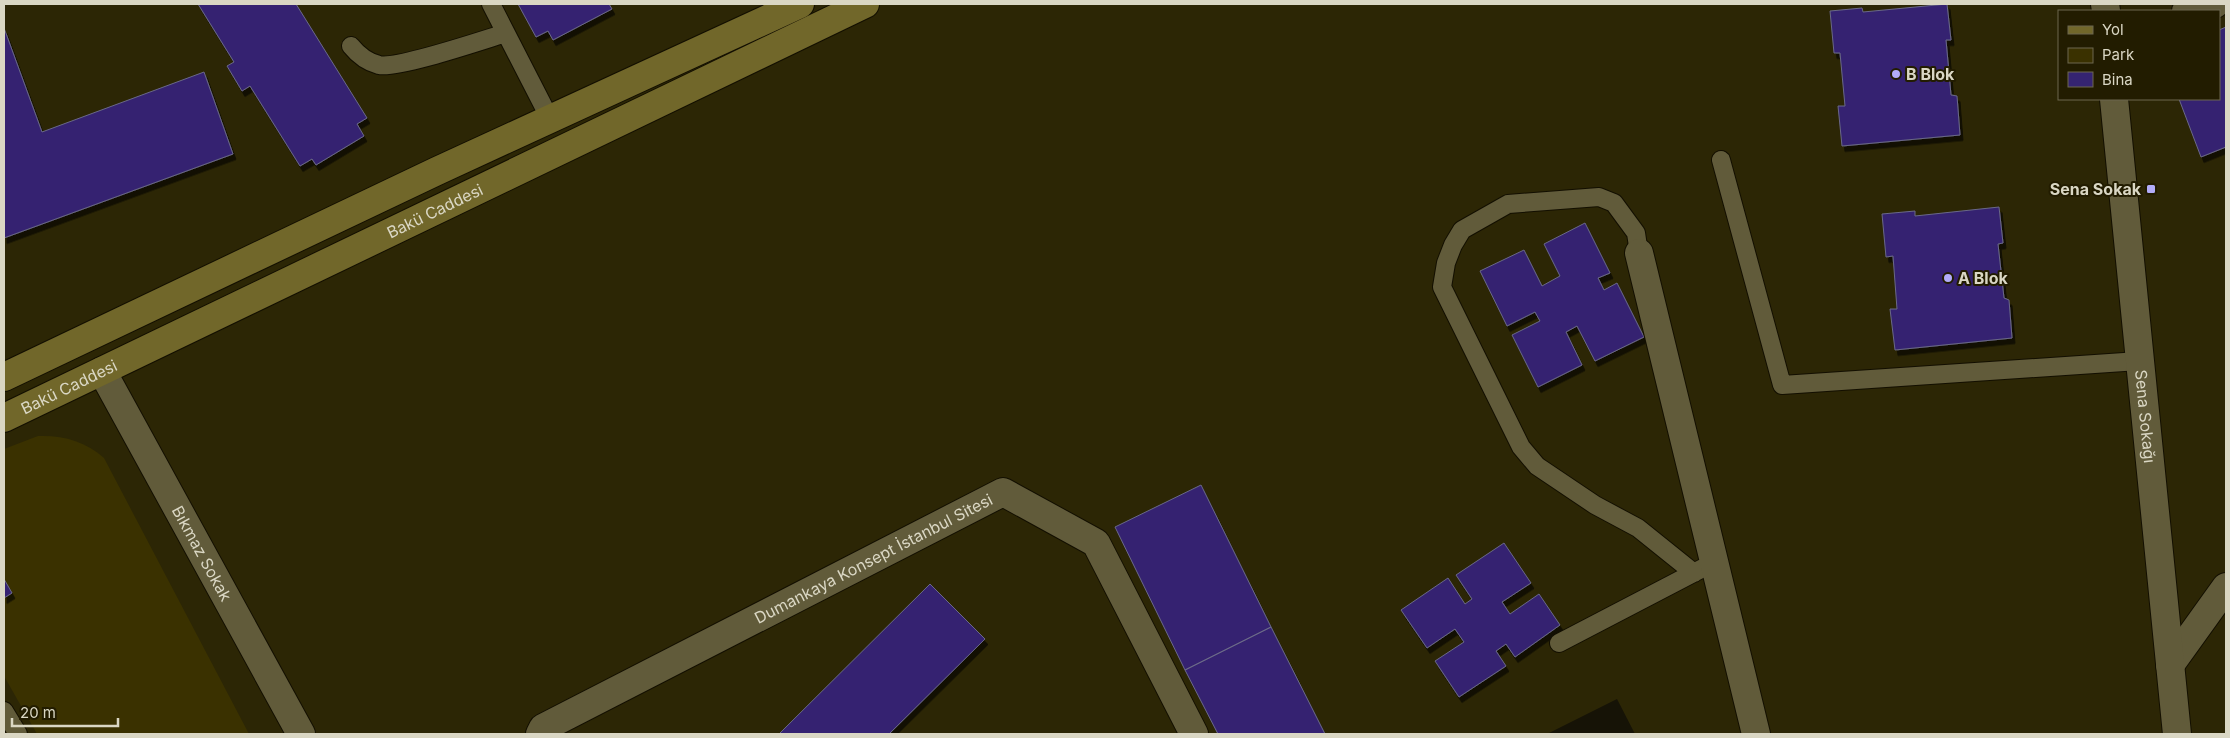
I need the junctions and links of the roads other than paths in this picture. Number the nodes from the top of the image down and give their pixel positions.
1 (490, 4) edge
2 (800, 4) edge
3 (865, 4) edge
4 (2215, 4) edge
5 (2190, 10) edge
6 (506, 33) junction
7 (352, 46) dead end
8 (2114, 100) edge
9 (550, 119) junction
10 (1720, 160) dead end
11 (1639, 253) joint
12 (2139, 361) junction
13 (102, 371) junction
14 (4, 377) edge
15 (4, 418) edge
16 (1704, 568) junction
17 (2226, 587) edge
18 (1560, 643) dead end
19 (2170, 665) junction
20 (4, 711) edge
21 (544, 732) edge
22 (18, 734) edge
23 (301, 734) edge
24 (1194, 734) edge
25 (1756, 734) edge
26 (2178, 734) edge

1 - 6 lane
2 - 9 main road
3 - 13 main road, Bakü Caddesi
4 - 5 street
6 - 7 lane
6 - 9 lane
8 - 12 street, Sena Sokağı
9 - 14 main road
10 - 12 lane
11 - 16 street
11 - 16 lane
12 - 19 street, Sena Sokağı
13 - 15 main road, Bakü Caddesi
13 - 23 street, Bıkmaz Sokak
16 - 18 lane
16 - 25 street
17 - 19 street
19 - 26 street, Sena Sokağı
20 - 22 lane
21 - 24 street, Dumankaya Konsept İstanbul Sitesi

